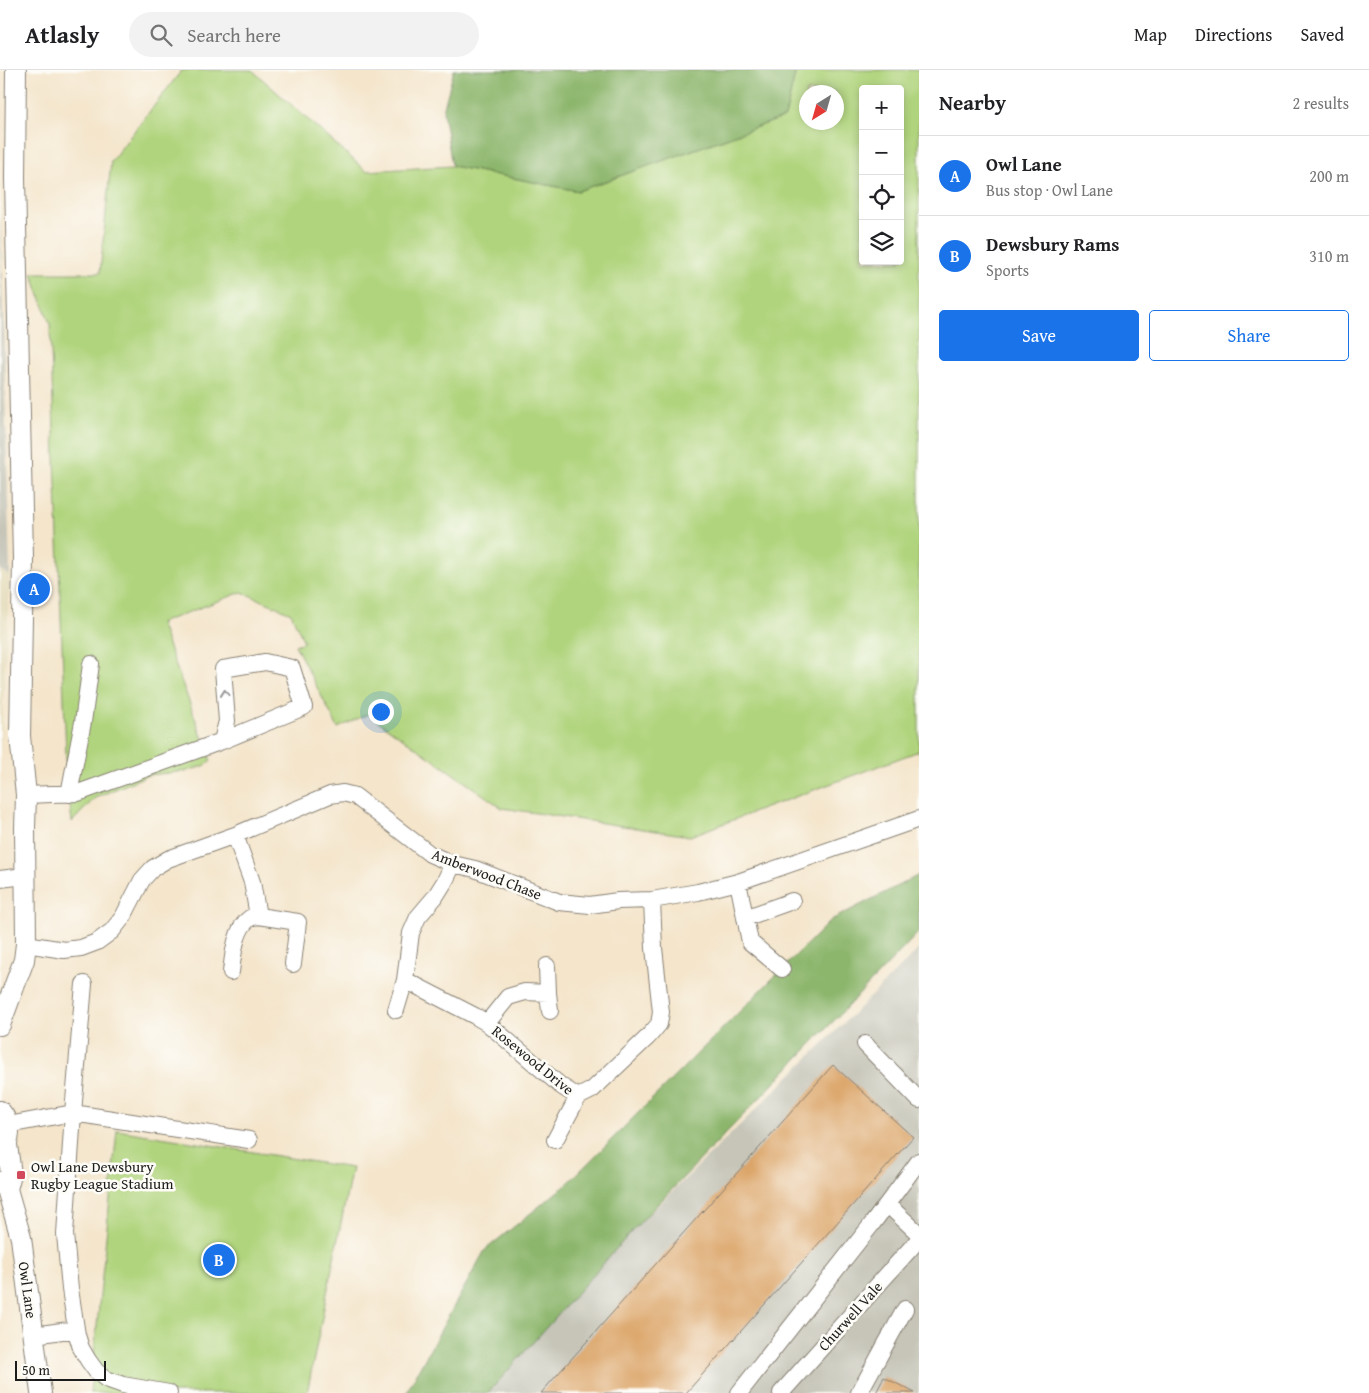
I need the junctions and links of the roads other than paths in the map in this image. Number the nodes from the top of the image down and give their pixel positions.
1 (16, 70) edge
2 (92, 664) dead end
3 (222, 741) junction
4 (69, 794) junction
5 (26, 795) junction
6 (919, 819) edge
7 (235, 835) junction
8 (453, 864) junction
9 (25, 876) junction
10 (0, 879) edge
11 (738, 882) junction
12 (652, 900) junction
13 (792, 902) dead end
14 (258, 916) junction
15 (745, 918) junction
16 (26, 944) junction
17 (293, 964) dead end
18 (547, 966) dead end
19 (782, 970) dead end
20 (231, 972) dead end
21 (405, 980) junction
22 (84, 984) dead end
23 (548, 993) junction
24 (396, 1010) dead end
25 (550, 1011) dead end
26 (487, 1023) junction
27 (0, 1025) edge
28 (864, 1044) dead end
29 (578, 1097) junction
30 (919, 1100) edge
31 (73, 1114) junction
32 (4, 1118) edge
33 (249, 1140) dead end
34 (555, 1140) dead end
35 (3, 1149) edge
36 (919, 1161) edge
37 (3, 1185) edge
38 (887, 1204) junction
39 (919, 1234) edge
40 (919, 1239) edge
41 (905, 1309) dead end
42 (76, 1329) junction
43 (34, 1336) junction
44 (788, 1391) edge
45 (41, 1393) edge
46 (169, 1393) edge
47 (739, 1393) edge
48 (860, 1393) edge

1 - 5 main road
2 - 4 street
3 -> 3 street
3 - 4 street
4 - 5 street
5 - 9 main road
6 - 11 street, Amberwood Chase
7 - 8 street, Amberwood Chase
7 - 14 street
7 - 16 street, Amberwood Chase
8 - 12 street, Amberwood Chase
8 - 21 street
9 - 10 street
9 - 16 main road
11 - 12 street, Amberwood Chase
11 - 15 street
12 - 29 street, Rosewood Drive
13 - 15 street
14 - 17 street
14 - 20 street
15 - 19 street
16 - 27 main road
18 - 23 street
21 - 24 street
21 - 26 street, Rosewood Drive
22 - 31 street
23 - 25 street
23 - 26 street, Rosewood Drive
26 - 29 street, Rosewood Drive
28 - 30 street
29 - 34 street, Rosewood Drive
31 - 32 street
31 - 33 street
31 - 42 street
32 - 35 main road, Owl Lane
35 - 37 main road, Owl Lane
36 - 38 street
37 - 43 main road, Owl Lane
38 - 39 street
38 - 47 street
40 - 44 street, Churwell Vale
41 - 48 street
42 - 43 street
42 - 46 street
43 - 45 main road, Owl Lane

